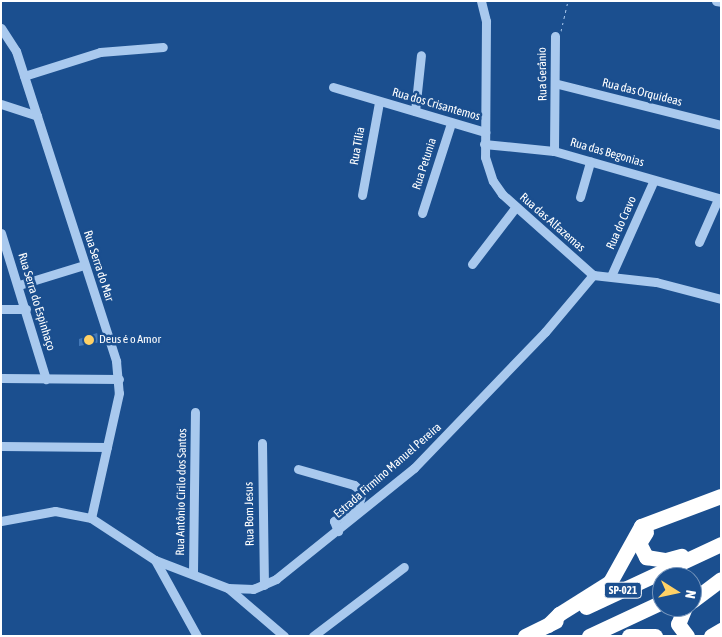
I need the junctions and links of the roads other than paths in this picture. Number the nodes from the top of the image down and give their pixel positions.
1 (481, 1) edge
2 (716, 1) edge
3 (721, 2) edge
4 (2, 30) edge
5 (555, 36) road end
6 (162, 47) dead end
7 (421, 54) dead end
8 (24, 76) junction
9 (558, 84) junction
10 (333, 87) dead end
11 (379, 102) junction
12 (1, 104) edge
13 (415, 111) junction
14 (37, 116) junction
15 (451, 123) junction
16 (721, 125) edge
17 (485, 132) junction
18 (484, 144) junction
19 (554, 152) junction
20 (590, 161) junction
21 (654, 180) junction
22 (362, 195) dead end
23 (580, 197) dead end
24 (720, 199) edge
25 (515, 208) junction
26 (422, 213) dead end
27 (1, 233) edge
28 (699, 242) dead end
29 (3, 245) edge
30 (84, 264) junction
31 (472, 264) dead end
32 (593, 275) junction
33 (611, 276) junction
34 (19, 285) junction
35 (721, 299) edge
36 (1, 309) edge
37 (26, 309) junction
38 (1, 378) edge
39 (46, 378) junction
40 (119, 379) junction
41 (195, 412) dead end
42 (262, 443) dead end
43 (1, 446) edge
44 (106, 446) junction
45 (298, 469) dead end
46 (721, 496) edge
47 (91, 518) junction
48 (666, 518) junction
49 (1, 521) edge
50 (338, 531) junction
51 (716, 546) edge
52 (155, 560) junction
53 (404, 567) dead end
54 (194, 572) junction
55 (721, 577) edge
56 (264, 585) junction
57 (702, 585) edge
58 (228, 588) junction
59 (702, 593) edge
60 (652, 607) edge
61 (681, 617) edge
62 (548, 626) junction
63 (721, 630) edge
64 (197, 636) edge
65 (284, 636) edge
66 (312, 636) edge
67 (525, 636) edge
68 (590, 636) edge
69 (629, 636) edge
70 (655, 636) edge
71 (687, 636) edge
72 (711, 636) edge

1 - 17 street, Rua das Alfazemas
2 - 3 street
4 - 8 street, Rua Serra do Mar
5 - 9 street, Rua Gerânio
6 - 8 street
7 - 13 street
8 - 14 street, Rua Serra do Mar
9 - 16 street, Rua das Orquideas
9 - 19 street, Rua Gerânio
10 - 11 street, Rua dos Crisantemos
11 - 13 street, Rua dos Crisantemos
11 - 22 street, Rua Tília
12 - 14 street
13 - 15 street, Rua dos Crisantemos
14 - 30 street, Rua Serra do Mar
15 - 17 street, Rua dos Crisantemos
15 - 26 street, Rua Petunia
17 - 18 street, Rua das Alfazemas
18 - 19 street, Rua das Begonias
18 - 25 street, Rua das Alfazemas
19 - 20 street, Rua das Begonias
20 - 21 street, Rua das Begonias
20 - 23 street
21 - 24 street, Rua das Begonias
21 - 33 street, Rua do Cravo
24 - 28 street
25 - 31 street
25 - 32 street, Rua das Alfazemas
27 - 29 street, Rua Serra do Espinhaço
29 - 34 street, Rua Serra do Espinhaço
30 - 34 street
30 - 40 street, Rua Serra do Mar
32 - 33 street
32 - 50 street, Estrada Firmino Manuel Pereira
33 - 35 street
34 - 37 street, Rua Serra do Espinhaço
36 - 37 street
37 - 39 street, Rua Serra do Espinhaço
38 - 39 street
39 - 40 street
40 - 44 street, Rua Serra do Mar
41 - 54 street, Rua Antônio Cirilo dos Santos
42 - 56 street, Rua Bom Jesus
43 - 44 street
44 - 47 street, Rua Serra do Mar
45 - 50 street
46 - 48 highway
47 - 49 street
47 - 52 street
48 - 51 highway
48 - 62 highway
50 - 56 street, Estrada Firmino Manuel Pereira
51 - 62 highway, SP-021
52 - 54 street, Estrada Firmino Manuel Pereira
52 - 64 street
53 - 66 street
54 - 58 street, Estrada Firmino Manuel Pereira
55 - 57 highway
55 - 59 highway
56 - 58 street, Estrada Firmino Manuel Pereira
58 - 65 street
60 - 68 highway, SP-021
61 - 71 highway
62 - 67 highway, SP-021
63 - 72 highway
69 - 70 highway

